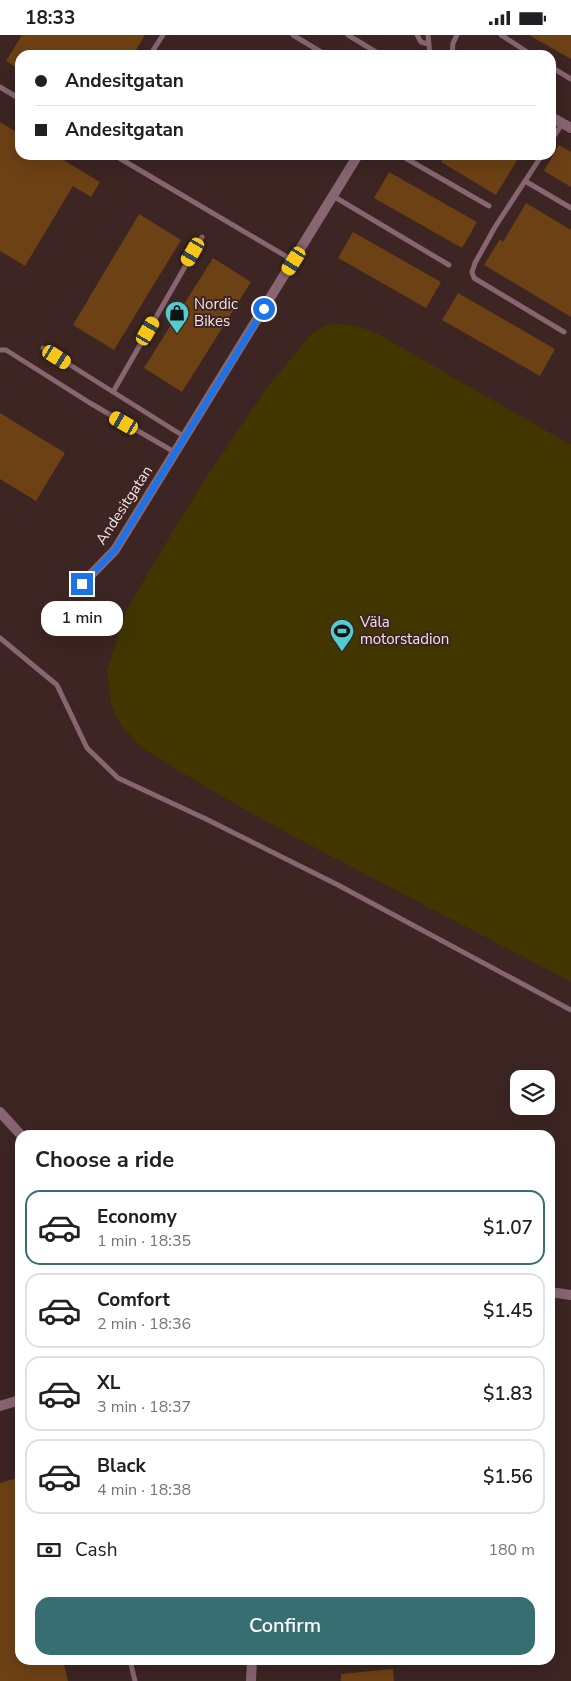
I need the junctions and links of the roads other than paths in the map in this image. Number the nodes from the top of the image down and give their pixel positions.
1 (163, 35) edge
2 (293, 35) edge
3 (348, 35) edge
4 (417, 35) edge
5 (428, 35) edge
6 (457, 35) edge
7 (501, 35) edge
8 (428, 44) junction
9 (153, 50) edge
10 (318, 50) edge
11 (374, 50) edge
12 (429, 50) edge
13 (452, 50) edge
14 (524, 50) edge
15 (556, 70) edge
16 (571, 79) edge
17 (0, 87) edge
18 (15, 96) edge
19 (556, 120) edge
20 (567, 126) edge
21 (556, 136) edge
22 (122, 160) edge
23 (355, 160) edge
24 (409, 160) edge
25 (539, 160) edge
26 (525, 181) junction
27 (333, 196) junction
28 (489, 207) dead end
29 (571, 208) edge
30 (202, 237) dead end
31 (294, 261) junction
32 (449, 265) dead end
33 (564, 332) dead end
34 (43, 349) dead end
35 (0, 350) edge
36 (113, 392) junction
37 (185, 437) junction
38 (176, 453) junction
39 (82, 584) dead end
40 (0, 638) edge
41 (571, 1010) edge
42 (0, 1112) edge
43 (16, 1130) edge
44 (555, 1293) edge
45 (571, 1295) edge
46 (15, 1402) edge
47 (0, 1406) edge
48 (131, 1665) edge
49 (252, 1665) edge
50 (135, 1681) edge
51 (251, 1681) edge

1 - 9 lane
2 - 10 lane
3 - 11 lane
4 - 8 lane
5 - 8 lane
6 - 13 lane
7 - 14 lane
8 - 12 lane
15 - 16 lane
17 - 18 lane
19 - 20 street
20 - 21 lane
22 - 31 lane
23 - 27 street, Andesitgatan
24 - 28 lane
25 - 26 lane
26 - 29 lane
26 - 33 lane
27 - 31 street, Andesitgatan
27 - 32 lane
30 - 36 lane
31 - 37 street, Andesitgatan
34 - 36 lane
35 - 38 lane
36 - 37 lane
37 - 38 street, Andesitgatan
38 - 39 street, Andesitgatan
40 - 41 lane
42 - 43 street
44 - 45 street
46 - 47 street
48 - 50 lane
49 - 51 street

